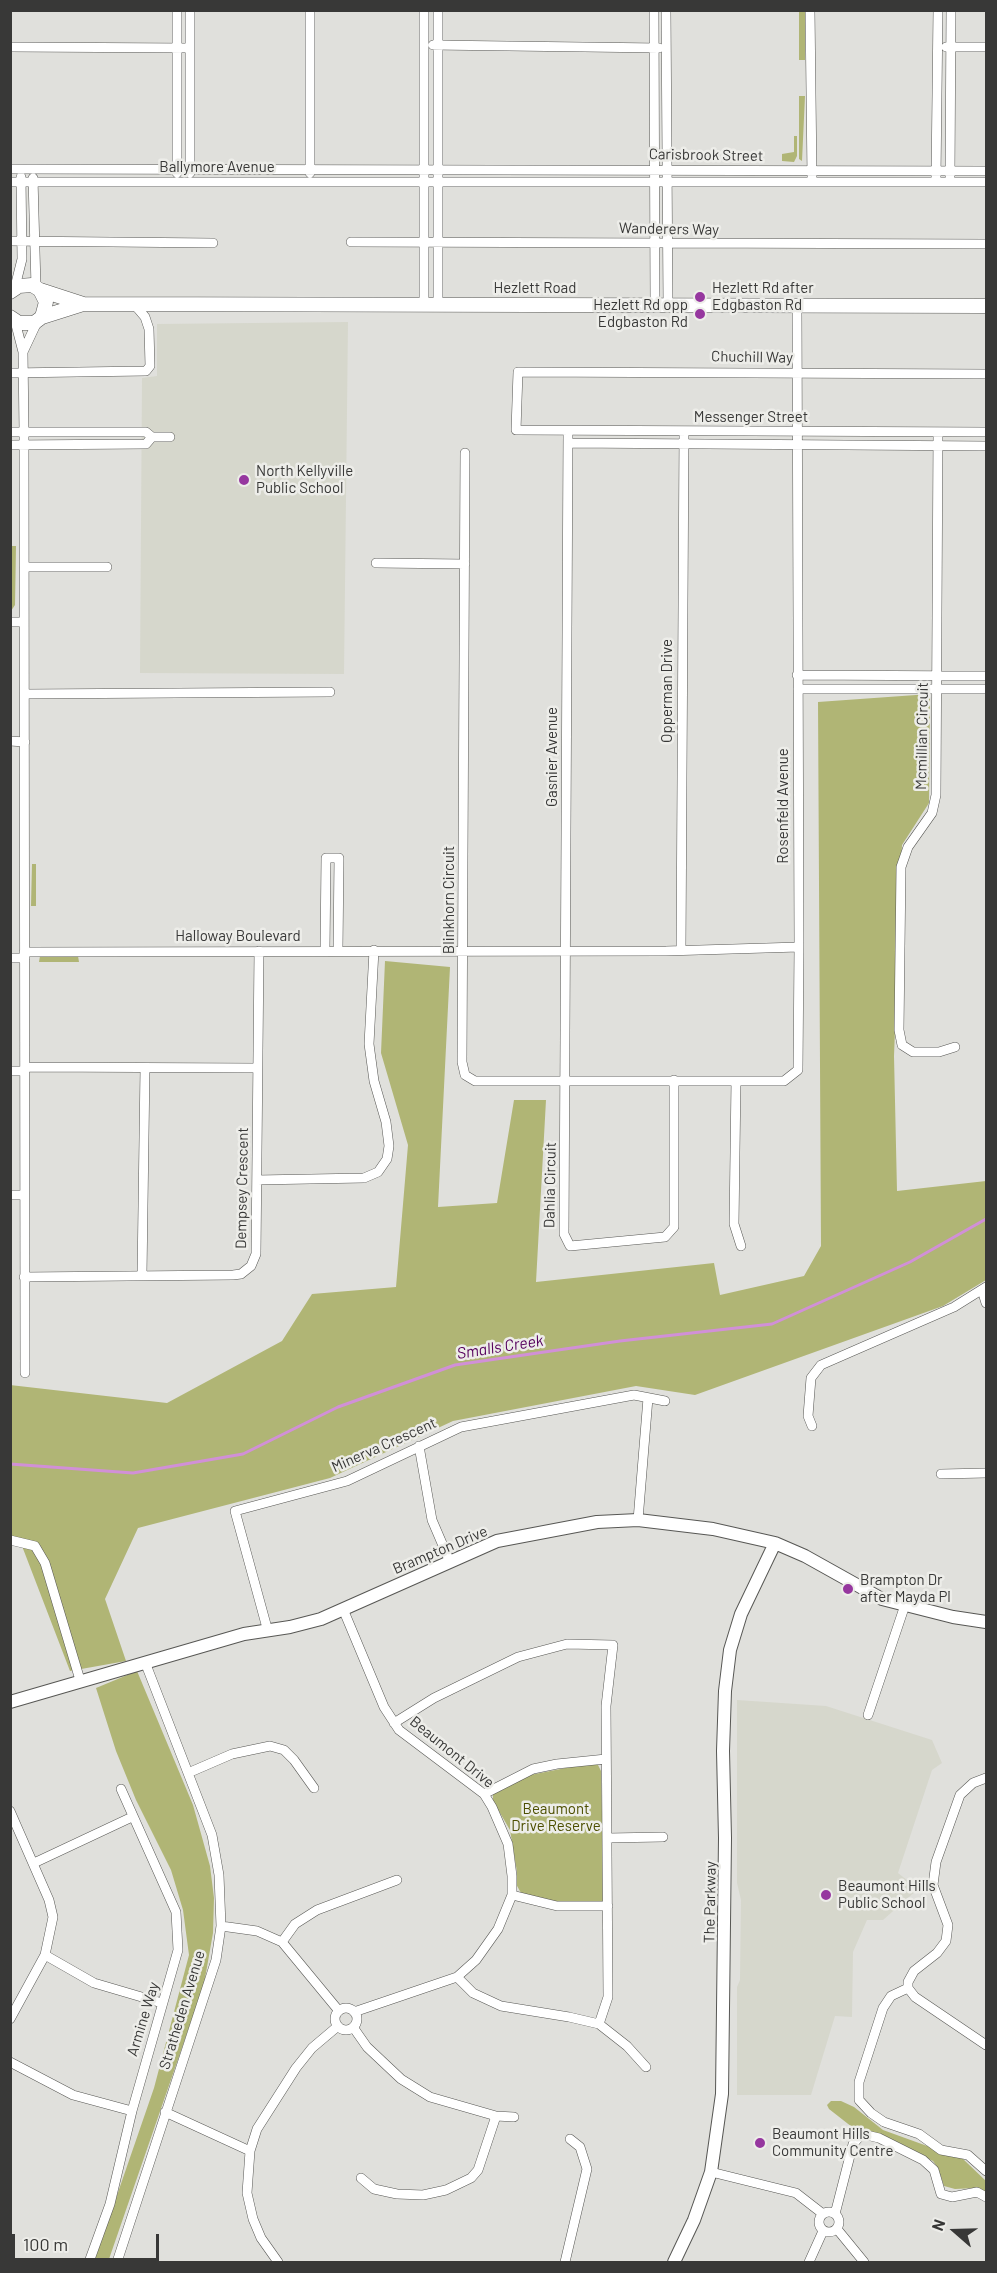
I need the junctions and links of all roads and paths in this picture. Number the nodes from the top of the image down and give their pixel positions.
1 (177, 10) edge
2 (190, 10) edge
3 (310, 10) edge
4 (424, 10) edge
5 (438, 10) edge
6 (654, 10) edge
7 (666, 10) edge
8 (810, 10) edge
9 (938, 10) edge
10 (951, 10) edge
11 (424, 45) junction
12 (438, 45) junction
13 (10, 47) edge
14 (654, 47) junction
15 (938, 47) junction
16 (951, 47) junction
17 (987, 47) edge
18 (177, 48) junction
19 (189, 48) junction
20 (667, 48) junction
21 (33, 169) junction
22 (177, 169) junction
23 (190, 169) junction
24 (310, 169) junction
25 (438, 169) junction
26 (655, 169) junction
27 (15, 170) edge
28 (424, 170) junction
29 (667, 170) junction
30 (950, 171) junction
31 (987, 171) edge
32 (936, 172) junction
33 (812, 177) junction
34 (176, 181) junction
35 (190, 181) junction
36 (10, 182) edge
37 (21, 182) junction
38 (33, 182) junction
39 (310, 182) junction
40 (424, 182) junction
41 (438, 182) junction
42 (655, 182) junction
43 (667, 182) junction
44 (936, 182) junction
45 (950, 182) junction
46 (987, 182) edge
47 (10, 241) edge
48 (23, 241) junction
49 (34, 241) junction
50 (351, 242) dead end
51 (424, 242) junction
52 (436, 242) junction
53 (213, 243) dead end
54 (656, 244) junction
55 (667, 244) junction
56 (987, 244) edge
57 (38, 288) junction
58 (12, 290) edge
59 (83, 304) junction
60 (134, 304) junction
61 (431, 304) junction
62 (661, 306) junction
63 (797, 306) junction
64 (987, 306) edge
65 (12, 318) edge
66 (40, 319) junction
67 (23, 352) junction
68 (798, 372) junction
69 (10, 373) edge
70 (23, 373) junction
71 (987, 374) edge
72 (516, 430) joint
73 (798, 431) junction
74 (10, 432) edge
75 (24, 432) junction
76 (568, 432) junction
77 (684, 432) junction
78 (938, 432) junction
79 (987, 432) edge
80 (152, 437) junction
81 (170, 437) dead end
82 (568, 443) junction
83 (683, 443) junction
84 (798, 444) junction
85 (10, 445) edge
86 (24, 445) junction
87 (939, 446) junction
88 (987, 446) edge
89 (465, 453) dead end
90 (376, 563) dead end
91 (465, 564) junction
92 (25, 567) junction
93 (107, 567) dead end
94 (10, 622) edge
95 (24, 622) junction
96 (797, 675) junction
97 (938, 676) junction
98 (987, 676) edge
99 (938, 687) junction
100 (798, 689) junction
101 (987, 689) edge
102 (330, 692) dead end
103 (25, 694) junction
104 (10, 741) edge
105 (24, 742) junction
106 (799, 947) junction
107 (566, 949) junction
108 (325, 950) junction
109 (374, 950) junction
110 (464, 950) junction
111 (681, 950) junction
112 (259, 951) junction
113 (338, 951) junction
114 (24, 955) junction
115 (10, 958) edge
116 (955, 1047) dead end
117 (145, 1068) junction
118 (257, 1068) junction
119 (25, 1069) junction
120 (10, 1071) edge
121 (674, 1080) junction
122 (736, 1081) junction
123 (566, 1083) junction
124 (257, 1180) junction
125 (10, 1195) edge
126 (24, 1195) junction
127 (741, 1246) dead end
128 (142, 1275) junction
129 (24, 1277) junction
130 (984, 1289) edge
131 (987, 1303) edge
132 (26, 1372) dead end
133 (648, 1398) junction
134 (665, 1401) dead end
135 (812, 1426) dead end
136 (419, 1446) junction
137 (987, 1473) edge
138 (941, 1474) dead end
139 (638, 1520) junction
140 (10, 1540) edge
141 (775, 1543) junction
142 (450, 1562) junction
143 (905, 1605) junction
144 (343, 1609) junction
145 (987, 1622) edge
146 (267, 1628) junction
147 (145, 1662) junction
148 (80, 1680) junction
149 (10, 1702) edge
150 (868, 1715) dead end
151 (394, 1723) junction
152 (606, 1759) junction
153 (189, 1773) junction
154 (987, 1778) edge
155 (314, 1788) dead end
156 (121, 1789) dead end
157 (484, 1794) junction
158 (10, 1811) edge
159 (132, 1817) junction
160 (663, 1837) dead end
161 (608, 1838) junction
162 (34, 1863) junction
163 (397, 1880) dead end
164 (512, 1895) junction
165 (608, 1906) junction
166 (221, 1926) junction
167 (282, 1942) junction
168 (45, 1955) junction
169 (458, 1977) junction
170 (908, 1988) junction
171 (162, 2003) junction
172 (339, 2011) junction
173 (354, 2012) junction
174 (10, 2019) edge
175 (599, 2025) junction
176 (338, 2026) junction
177 (353, 2027) junction
178 (987, 2045) edge
179 (10, 2062) edge
180 (646, 2067) dead end
181 (132, 2111) junction
182 (165, 2112) junction
183 (496, 2116) junction
184 (514, 2117) dead end
185 (570, 2139) dead end
186 (250, 2151) junction
187 (987, 2171) edge
188 (711, 2172) junction
189 (362, 2178) dead end
190 (987, 2197) edge
191 (823, 2214) junction
192 (835, 2214) junction
193 (837, 2229) junction
194 (823, 2231) junction
195 (90, 2262) edge
196 (117, 2262) edge
197 (278, 2262) edge
198 (565, 2262) edge
199 (674, 2262) edge
200 (810, 2262) edge
201 (864, 2262) edge

1 - 18 street
2 - 19 street
3 - 24 street
4 - 11 street
5 - 12 street
6 - 14 street
7 - 20 street
8 - 33 street
9 - 15 street
10 - 16 street
11 - 12 street
11 - 28 street
12 - 14 street
12 - 25 street
13 - 18 street
14 - 20 street
14 - 26 street
15 - 16 street
15 - 32 street
16 - 17 street
16 - 30 street
18 - 19 street
18 - 22 street
19 - 23 street
20 - 29 street
21 - 22 street, Ballymore Avenue
21 - 27 street, Ballymore Avenue
21 - 38 street
22 - 23 street, Ballymore Avenue
22 - 34 street
23 - 24 street, Ballymore Avenue
23 - 35 street
24 - 28 street, Ballymore Avenue
24 - 39 street
25 - 26 street, Carisbrook Street
25 - 28 street, Carisbrook Street
25 - 41 street
26 - 29 street, Carisbrook Street
26 - 42 street
27 - 37 street
28 - 40 street
29 - 33 street, Carisbrook Street
29 - 43 street
30 - 31 street, Carisbrook Street
30 - 32 street, Carisbrook Street
30 - 45 street
32 - 33 street, Carisbrook Street
32 - 44 street
33 - 43 street, Carisbrook Street
33 - 44 street, Carisbrook Street
34 - 35 street, Ballymore Avenue
34 - 38 street, Ballymore Avenue
35 - 39 street, Ballymore Avenue
36 - 37 street, Ballymore Avenue
37 - 38 street, Ballymore Avenue
37 - 48 street
38 - 49 street
39 - 40 street, Ballymore Avenue
40 - 41 street, Carisbrook Street
40 - 51 street
41 - 42 street, Carisbrook Street
41 - 52 street
42 - 43 street, Carisbrook Street
42 - 54 street
43 - 55 street
44 - 45 street, Carisbrook Street
45 - 46 street, Carisbrook Street
47 - 48 street
48 - 49 street
48 - 58 street
49 - 53 street
49 - 57 street
50 - 51 street, Wanderers Way
51 - 52 street, Wanderers Way
51 - 61 street
52 - 54 street, Wanderers Way
52 - 61 street
54 - 55 street, Wanderers Way
54 - 62 street
55 - 56 street, Wanderers Way
55 - 62 street
57 - 58 main road, Hezlett Road
57 - 59 main road, Hezlett Road
57 - 66 main road
59 - 60 main road, Hezlett Road
59 - 66 main road, Hezlett Road
60 - 61 main road, Hezlett Road
60 - 70 street
61 - 62 main road, Hezlett Road
62 - 63 main road, Hezlett Road
63 - 64 main road, Hezlett Road
63 - 68 street, Rosenfeld Avenue
65 - 66 main road, Hezlett Road
65 - 67 street
66 - 67 street
67 - 70 street
68 - 71 street, Chuchill Way
68 - 72 street, Chuchill Way
68 - 73 street, Rosenfeld Avenue
69 - 70 street
70 - 75 street
72 - 76 street, Messenger Street
73 - 77 street, Messenger Street
73 - 78 street, Messenger Street
73 - 84 street, Rosenfeld Avenue
74 - 75 street
75 - 80 street
75 - 86 street
76 - 77 street, Messenger Street
76 - 82 street, Gasnier Avenue
77 - 83 street, Opperman Drive
78 - 79 street, Messenger Street
78 - 87 street, Mcmillian Circuit
80 - 81 street
80 - 86 street
82 - 83 street, Messenger Street
82 - 107 street, Gasnier Avenue
83 - 84 street, Messenger Street
83 - 111 street, Opperman Drive
84 - 87 street, Messenger Street
84 - 96 street, Rosenfeld Avenue
85 - 86 street
86 - 92 street
87 - 88 street, Messenger Street
87 - 97 street, Mcmillian Circuit
89 - 91 street, Blinkhorn Circuit
90 - 91 street
91 - 110 street, Blinkhorn Circuit
92 - 93 street
92 - 95 street
94 - 95 street
95 - 103 street
96 - 97 street
96 - 100 street, Rosenfeld Avenue
97 - 98 street
97 - 99 street, Mcmillian Circuit
99 - 100 street
99 - 101 street
99 - 116 street, Mcmillian Circuit
100 - 106 street, Rosenfeld Avenue
102 - 103 street
103 - 105 street
104 - 105 street
105 - 114 street
106 - 111 street
106 - 122 street, Rosenfeld Avenue
107 - 110 street, Halloway Boulevard
107 - 111 street
107 - 123 street, Gasnier Avenue
108 - 112 street, Halloway Boulevard
108 - 113 street, Halloway Boulevard
108 - 113 street
109 - 110 street, Halloway Boulevard
109 - 113 street, Halloway Boulevard
109 - 124 street
110 - 123 street, Blinkhorn Circuit
112 - 114 street, Halloway Boulevard
112 - 118 street, Dempsey Crescent
114 - 115 street, Halloway Boulevard
114 - 119 street
117 - 118 street
117 - 119 street
117 - 128 street
118 - 124 street, Dempsey Crescent
119 - 120 street
119 - 126 street
121 - 122 street, Blinkhorn Circuit
121 - 123 street, Blinkhorn Circuit
121 - 123 street, Dahlia Circuit
122 - 127 street
124 - 128 street, Dempsey Crescent
125 - 126 street
126 - 129 street
128 - 129 street, Dempsey Crescent
129 - 132 street
130 - 131 street
130 - 135 street
133 - 134 street, Minerva Crescent
133 - 136 street, Minerva Crescent
133 - 139 street
136 - 142 street
136 - 146 street, Minerva Crescent
137 - 138 street
139 - 141 street, Brampton Drive
139 - 142 street, Brampton Drive
140 - 148 street
141 - 143 street, Brampton Drive
141 - 188 street, The Parkway
142 - 144 street, Brampton Drive
143 - 145 street, Brampton Drive
143 - 150 street
144 - 146 street, Brampton Drive
144 - 151 street, Beaumont Drive
146 - 147 street, Brampton Drive
147 - 148 street, Brampton Drive
147 - 153 street, Stratheden Avenue
148 - 149 street, Brampton Drive
151 - 152 street
151 - 157 street, Beaumont Drive
152 - 157 street
152 - 161 street
153 - 155 street
153 - 166 street, Stratheden Avenue
154 - 170 street
156 - 159 street, Armine Way
157 - 164 street, Beaumont Drive
158 - 162 street
159 - 162 street
159 - 171 street, Armine Way
160 - 161 street
161 - 165 street
162 - 168 street
163 - 167 street
164 - 165 street
164 - 169 street, Beaumont Drive
165 - 175 street
166 - 167 street
166 - 182 street, Stratheden Avenue
167 - 172 street
168 - 171 street
168 - 174 street
169 - 173 street, Beaumont Drive
169 - 175 street
170 - 178 street
170 - 187 street
171 - 181 street, Armine Way
172 - 173 street
172 - 176 street
173 - 177 street
175 - 180 street
176 - 177 street
176 - 186 street
177 - 183 street
179 - 181 street
181 - 195 street, Armine Way
182 - 186 street
182 - 196 street, Stratheden Avenue
183 - 184 street
183 - 189 street
185 - 198 street
186 - 197 street
188 - 191 street
188 - 199 street, The Parkway
190 - 192 street
191 - 192 street
191 - 194 street
192 - 193 street
193 - 194 street
193 - 201 street
194 - 200 street

